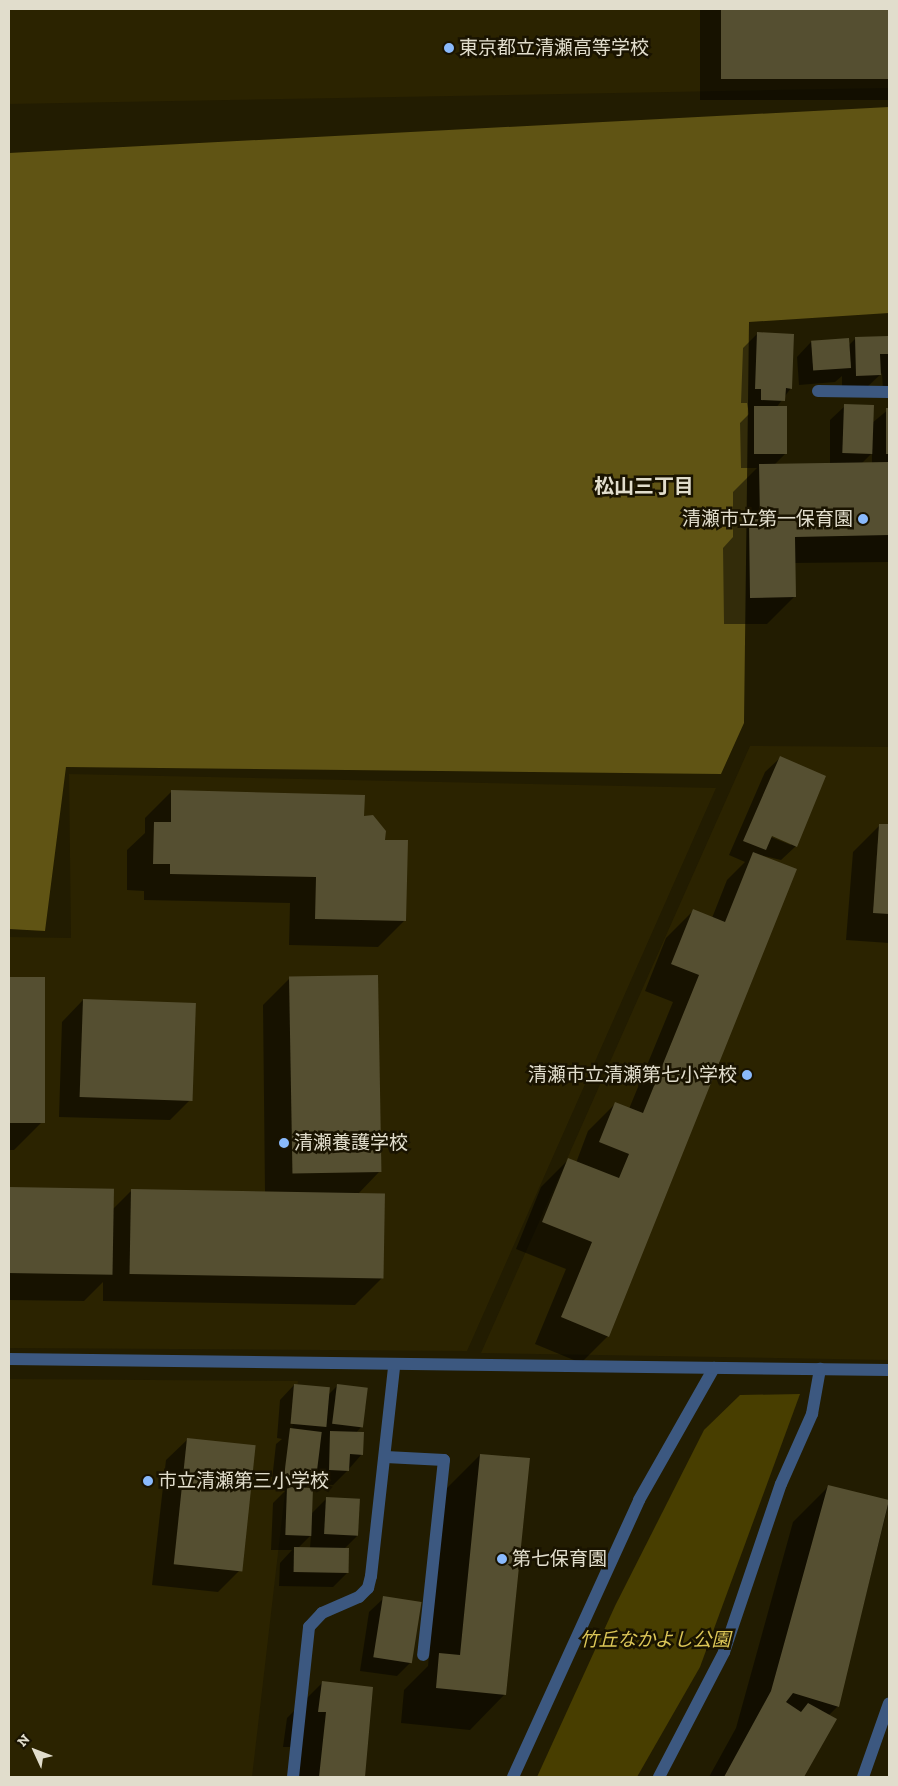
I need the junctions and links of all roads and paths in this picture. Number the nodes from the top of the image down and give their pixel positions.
1 (818, 391) dead end
2 (889, 392) edge
3 (9, 1360) edge
4 (394, 1367) junction
5 (714, 1368) junction
6 (820, 1370) junction
7 (889, 1370) edge
8 (386, 1457) junction
9 (424, 1655) dead end
10 (889, 1703) edge
11 (293, 1777) edge
12 (513, 1777) edge
13 (659, 1777) edge
14 (862, 1777) edge

1 - 2 street
3 - 4 street
4 - 5 street
4 - 8 street
5 - 6 street
5 - 12 street
6 - 7 street
6 - 13 street
8 - 9 street
8 - 11 street
10 - 14 street

